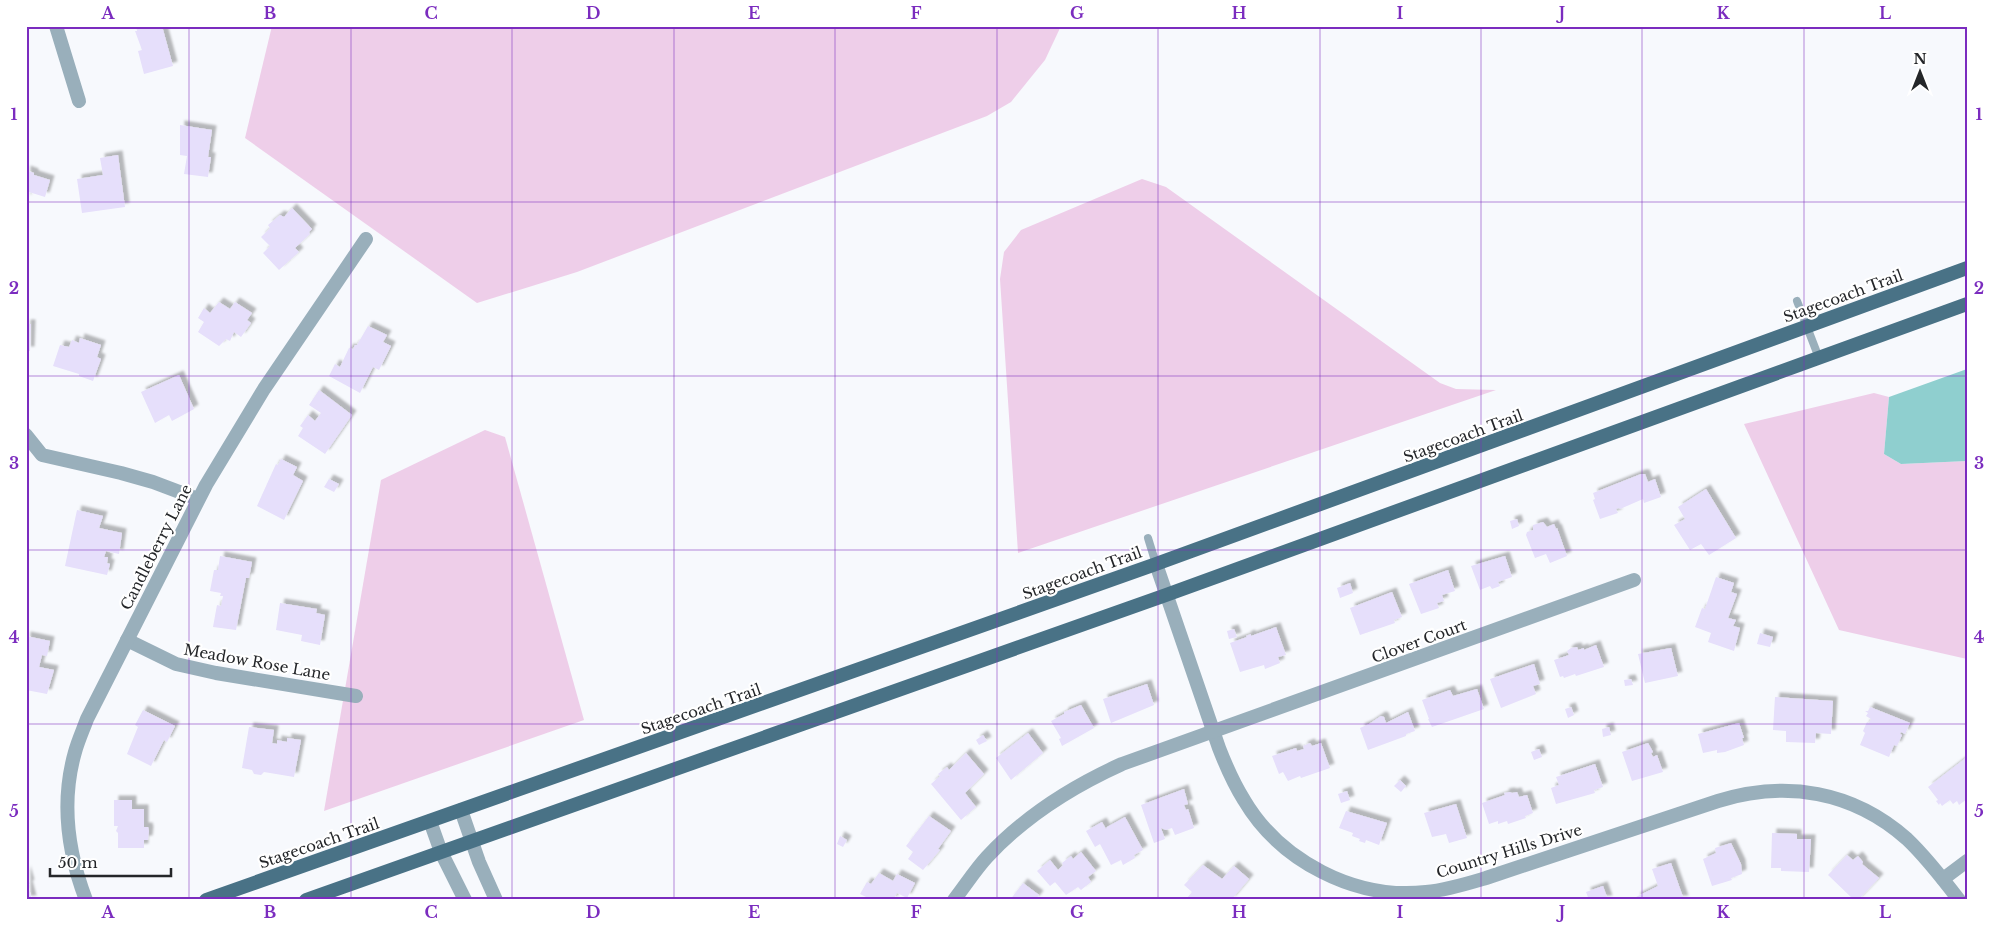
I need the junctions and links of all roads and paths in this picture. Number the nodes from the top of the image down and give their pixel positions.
1 (56, 26) edge
2 (78, 101) dead end
3 (366, 240) dead end
4 (1967, 268) edge
5 (1797, 301) dead end
6 (1967, 304) edge
7 (1807, 327) junction
8 (1819, 358) junction
9 (26, 435) edge
10 (198, 499) junction
11 (1148, 538) dead end
12 (1156, 564) junction
13 (1634, 580) dead end
14 (1166, 595) junction
15 (127, 640) junction
16 (356, 696) dead end
17 (1214, 732) junction
18 (461, 810) junction
19 (430, 821) junction
20 (472, 841) junction
21 (441, 852) junction
22 (1967, 861) edge
23 (1943, 879) junction
24 (86, 900) edge
25 (206, 900) edge
26 (306, 900) edge
27 (465, 900) edge
28 (496, 900) edge
29 (954, 900) edge
30 (1959, 900) edge

1 - 2 street
3 - 10 street, Candleberry Lane
4 - 7 main road, Stagecoach Trail
5 - 7 lane
6 - 8 main road
7 - 8 lane
7 - 12 main road, Stagecoach Trail
8 - 14 main road
9 - 10 street
10 - 15 street, Candleberry Lane
11 - 12 lane
12 - 14 street, Country Hills Drive
12 - 18 main road, Stagecoach Trail
13 - 17 street, Clover Court
14 - 17 street, Country Hills Drive
14 - 20 main road
15 - 16 street, Meadow Rose Lane
15 - 24 street, Candleberry Lane
17 - 23 street, Country Hills Drive
17 - 29 street, Clover Court
18 - 19 main road, Stagecoach Trail
18 - 20 street
19 - 21 street
19 - 25 main road, Stagecoach Trail
20 - 21 main road
20 - 28 street
21 - 26 main road
21 - 27 street
22 - 23 street
23 - 30 street, Country Hills Drive

